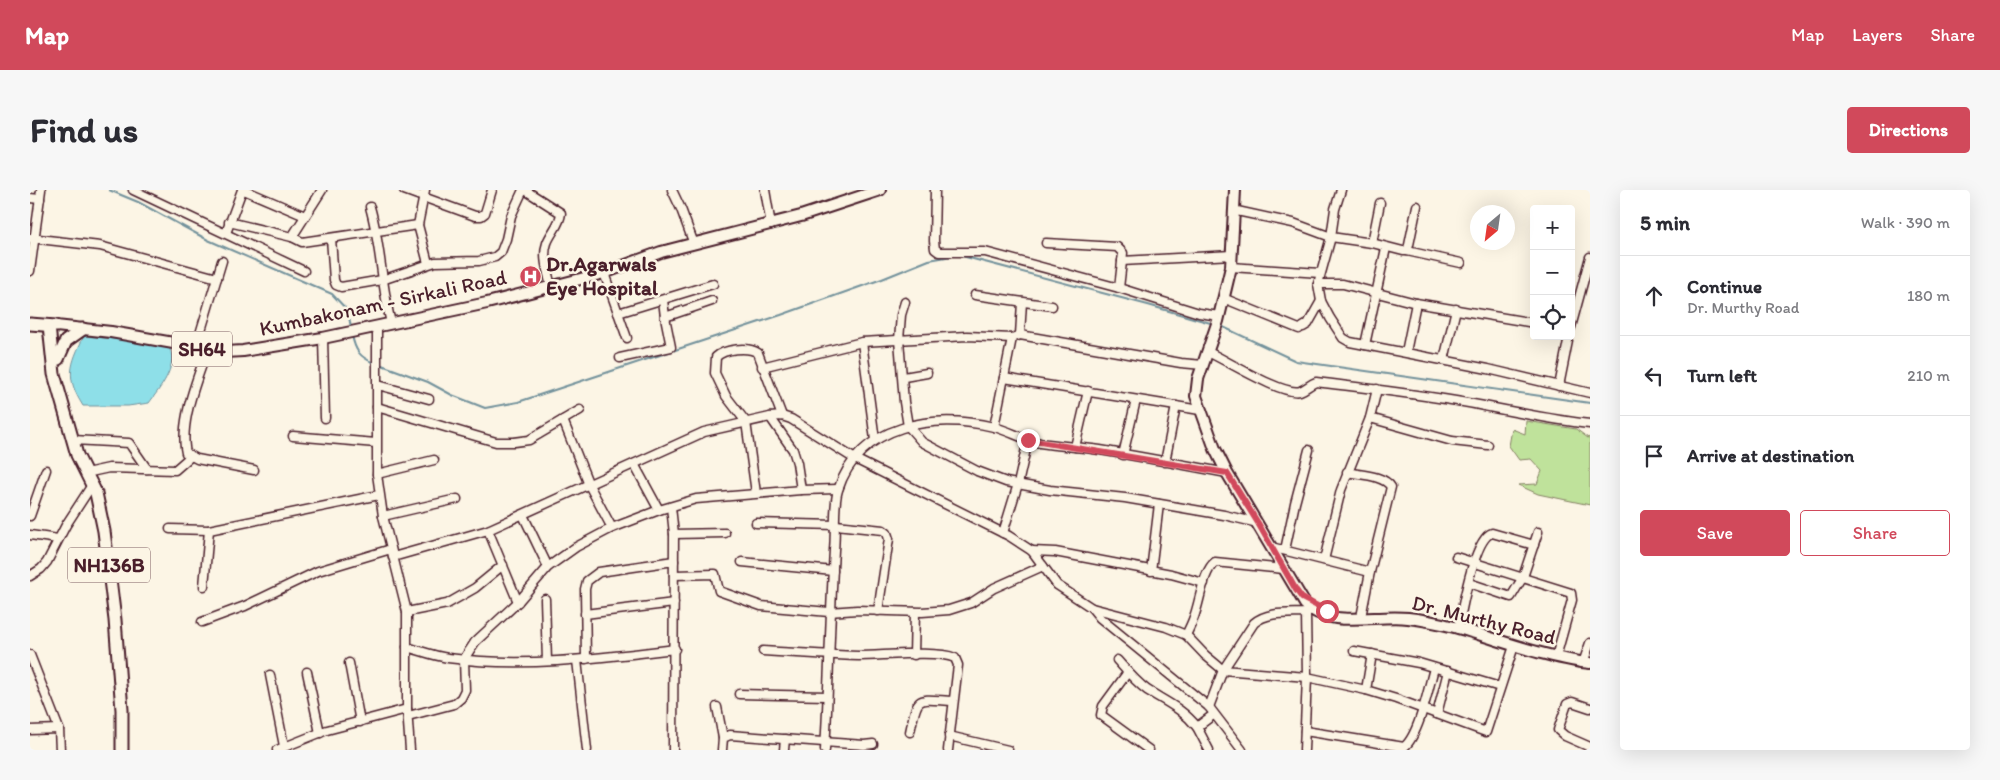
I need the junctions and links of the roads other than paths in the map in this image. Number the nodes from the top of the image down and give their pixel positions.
1 (42, 190) edge
2 (133, 190) edge
3 (243, 190) edge
4 (322, 190) edge
5 (404, 190) edge
6 (492, 190) edge
7 (524, 190) edge
8 (672, 190) edge
9 (765, 190) edge
10 (880, 190) edge
11 (935, 190) edge
12 (1235, 190) edge
13 (1241, 190) edge
14 (1341, 190) edge
15 (425, 194) edge
16 (30, 198) edge
17 (40, 199) junction
18 (1380, 203) dead end
19 (1417, 206) dead end
20 (370, 207) dead end
21 (1237, 211) junction
22 (305, 216) junction
23 (229, 222) junction
24 (418, 225) junction
25 (771, 225) junction
26 (378, 232) junction
27 (226, 233) junction
28 (1232, 237) junction
29 (1331, 237) junction
30 (32, 238) edge
31 (292, 238) junction
32 (331, 238) junction
33 (1046, 243) dead end
34 (694, 244) junction
35 (1372, 244) junction
36 (1386, 248) junction
37 (1407, 251) junction
38 (1232, 255) junction
39 (1590, 258) edge
40 (222, 261) dead end
41 (1122, 261) junction
42 (1461, 263) dead end
43 (428, 264) junction
44 (1231, 267) junction
45 (30, 270) edge
46 (304, 271) dead end
47 (1320, 272) junction
48 (604, 273) junction
49 (217, 278) junction
50 (382, 280) junction
51 (713, 284) dead end
52 (1318, 284) junction
53 (1586, 284) edge
54 (551, 286) junction
55 (1119, 288) junction
56 (1375, 292) junction
57 (975, 295) dead end
58 (1224, 298) junction
59 (663, 300) junction
60 (712, 301) dead end
61 (1321, 301) junction
62 (905, 302) dead end
63 (1022, 302) junction
64 (1416, 303) junction
65 (1052, 306) dead end
66 (1456, 308) junction
67 (618, 313) junction
68 (1575, 316) edge
69 (665, 317) junction
70 (1219, 318) junction
71 (1530, 322) edge
72 (391, 323) junction
73 (31, 324) edge
74 (52, 326) junction
75 (377, 326) junction
76 (83, 329) junction
77 (1016, 336) junction
78 (323, 338) junction
79 (627, 338) dead end
80 (899, 340) junction
81 (1568, 340) edge
82 (862, 342) junction
83 (1365, 345) junction
84 (196, 347) junction
85 (207, 351) junction
86 (1208, 352) junction
87 (1406, 352) junction
88 (55, 357) junction
89 (620, 358) dead end
90 (1444, 360) junction
91 (1203, 366) junction
92 (762, 367) junction
93 (927, 373) dead end
94 (904, 377) junction
95 (1004, 378) junction
96 (378, 385) junction
97 (1559, 386) junction
98 (1377, 389) junction
99 (1088, 391) junction
100 (1590, 393) edge
101 (429, 399) dead end
102 (1136, 400) junction
103 (1176, 406) junction
104 (377, 407) junction
105 (1200, 408) junction
106 (580, 410) dead end
107 (782, 416) junction
108 (770, 417) junction
109 (324, 418) dead end
110 (1370, 418) junction
111 (563, 420) junction
112 (746, 422) junction
113 (1590, 424) edge
114 (908, 426) junction
115 (994, 427) junction
116 (293, 436) dead end
117 (73, 440) junction
118 (875, 440) junction
119 (1028, 440) junction
120 (376, 443) junction
121 (1488, 445) dead end
122 (1075, 447) junction
123 (1309, 450) dead end
124 (1123, 454) junction
125 (191, 456) junction
126 (855, 459) junction
127 (434, 460) dead end
128 (1165, 462) junction
129 (634, 464) junction
130 (147, 469) junction
131 (46, 470) dead end
132 (254, 470) dead end
133 (1347, 472) junction
134 (86, 473) junction
135 (1227, 473) junction
136 (377, 474) junction
137 (1018, 484) junction
138 (92, 485) junction
139 (589, 485) junction
140 (801, 490) junction
141 (838, 490) junction
142 (756, 493) junction
143 (380, 495) junction
144 (457, 499) dead end
145 (1159, 504) junction
146 (671, 506) junction
147 (659, 510) junction
148 (523, 515) junction
149 (30, 516) edge
150 (383, 516) junction
151 (756, 523) dead end
152 (1258, 523) junction
153 (836, 525) junction
154 (170, 528) dead end
155 (612, 528) junction
156 (209, 530) junction
157 (488, 530) junction
158 (1538, 532) dead end
159 (725, 533) dead end
160 (1003, 533) junction
161 (674, 534) junction
162 (30, 535) edge
163 (58, 539) junction
164 (1534, 545) junction
165 (1271, 546) junction
166 (391, 549) junction
167 (1285, 550) junction
168 (1032, 551) junction
169 (393, 557) junction
170 (1456, 557) dead end
171 (1324, 560) junction
172 (674, 561) junction
173 (742, 562) dead end
174 (1474, 562) junction
175 (503, 565) junction
176 (1043, 566) junction
177 (548, 567) junction
178 (1284, 569) junction
179 (833, 571) junction
180 (1151, 571) junction
181 (1370, 572) junction
182 (674, 575) junction
183 (30, 576) edge
184 (1523, 577) junction
185 (1204, 583) junction
186 (1469, 583) junction
187 (204, 586) dead end
188 (545, 598) dead end
189 (1302, 598) junction
190 (518, 602) junction
191 (674, 603) junction
192 (1092, 608) junction
193 (878, 611) junction
194 (1309, 611) junction
195 (408, 612) junction
196 (829, 612) junction
197 (915, 612) junction
198 (585, 614) junction
199 (1361, 617) junction
200 (1338, 619) junction
201 (202, 622) dead end
202 (1458, 629) junction
203 (1186, 634) junction
204 (1590, 643) edge
205 (1514, 646) junction
206 (407, 647) junction
207 (675, 649) junction
208 (763, 651) dead end
209 (1354, 651) dead end
210 (914, 654) junction
211 (1372, 654) junction
212 (829, 655) junction
213 (30, 656) edge
214 (1556, 657) junction
215 (586, 659) junction
216 (464, 660) junction
217 (577, 660) junction
218 (1117, 660) dead end
219 (547, 661) junction
220 (349, 663) dead end
221 (1587, 663) edge
222 (1434, 668) junction
223 (1223, 670) junction
224 (1448, 671) junction
225 (307, 672) dead end
226 (1128, 672) junction
227 (270, 675) dead end
228 (1307, 677) junction
229 (1500, 687) junction
230 (1366, 690) junction
231 (739, 694) dead end
232 (827, 696) junction
233 (953, 701) junction
234 (718, 707) dead end
235 (1590, 708) edge
236 (1423, 709) junction
237 (1211, 711) junction
238 (407, 713) junction
239 (1437, 714) junction
240 (360, 722) junction
241 (1197, 727) junction
242 (59, 728) junction
243 (30, 730) edge
244 (1305, 731) junction
245 (910, 732) dead end
246 (320, 733) junction
247 (949, 736) junction
248 (723, 738) junction
249 (785, 739) junction
250 (298, 741) junction
251 (873, 744) dead end
252 (825, 746) edge
253 (1590, 747) edge
254 (281, 748) edge
255 (60, 750) edge
256 (122, 750) edge
257 (300, 750) edge
258 (410, 750) edge
259 (587, 750) edge
260 (673, 750) edge
261 (722, 750) edge
262 (784, 750) edge
263 (948, 750) edge
264 (1008, 750) edge
265 (1149, 750) edge
266 (1208, 750) edge
267 (1242, 750) edge
268 (1304, 750) edge

1 - 17 street
2 - 27 street
3 - 22 street
3 - 23 street
4 - 22 street
5 - 15 street
6 - 15 street
7 - 43 street
7 - 54 street
8 - 34 street
9 - 25 street
10 - 25 main road, Kumbakonam - Sirkali Road / SH64
11 - 55 street
12 - 28 main road, Dr. Murthy Road
13 - 21 main road, Dr. Murthy Road
14 - 29 street
15 - 24 street
16 - 17 street
17 - 30 street
18 - 35 street
19 - 37 street
20 - 26 street
21 - 28 main road, Dr. Murthy Road
21 - 29 street
22 - 31 street
23 - 27 street
23 - 31 street
24 - 26 street
24 - 43 street
25 - 34 main road, Kumbakonam - Sirkali Road / SH64
26 - 32 street
26 - 50 street
27 - 46 street
28 - 38 main road, Dr. Murthy Road
29 - 35 street
29 - 47 street
30 - 45 street
30 - 49 street
31 - 32 street
32 - 50 street
33 - 41 street
34 - 48 main road, Kumbakonam - Sirkali Road / SH64
35 - 36 street
36 - 37 street
36 - 56 street
37 - 42 street
38 - 41 street
38 - 44 main road, Dr. Murthy Road
39 - 53 street
40 - 49 street
41 - 55 street
43 - 50 street
44 - 47 street
44 - 58 main road, Dr. Murthy Road
47 - 52 street
48 - 54 main road, Kumbakonam - Sirkali Road / SH64
48 - 67 street
49 - 84 street
50 - 72 street
51 - 59 street
52 - 56 street
52 - 61 street
53 - 68 street
54 - 72 main road, Kumbakonam - Sirkali Road / SH64
55 - 70 street
56 - 64 street
56 - 83 street
57 - 63 street
58 - 61 street
58 - 70 main road, Dr. Murthy Road
59 - 67 street
59 - 69 street
60 - 69 street
61 - 83 street
62 - 80 street
63 - 65 street
63 - 77 street
64 - 66 street
64 - 87 street
66 - 71 street
66 - 90 street
67 - 79 street
69 - 89 street
70 - 86 main road, Dr. Murthy Road
72 - 75 main road, Kumbakonam - Sirkali Road / SH64
73 - 74 highway, Kumbakonam - Sirkali Road
73 - 88 highway
74 - 76 main road, Kumbakonam - Sirkali Road / SH64
74 - 88 highway, NH136B
75 - 78 main road, Kumbakonam - Sirkali Road / SH64
75 - 96 street
76 - 84 main road, Kumbakonam - Sirkali Road / SH64
76 - 88 highway
77 - 80 street
77 - 91 street
77 - 95 street
78 - 85 main road, Kumbakonam - Sirkali Road / SH64
78 - 109 street
80 - 82 street
80 - 94 street
81 - 97 street
82 - 92 street
82 - 118 street
83 - 87 street
84 - 85 main road, Kumbakonam - Sirkali Road / SH64
85 - 125 street
86 - 91 main road, Dr. Murthy Road
86 - 98 street
87 - 90 street
88 - 117 highway, NH136B
90 - 97 street
91 - 105 main road, Dr. Murthy Road
92 - 107 street
92 - 112 street
93 - 94 street
94 - 114 street
95 - 99 street
95 - 115 street
96 - 101 street
96 - 104 street
97 - 100 street
98 - 110 street
98 - 113 street
99 - 102 street
99 - 122 street
102 - 103 street
102 - 124 street
103 - 105 street
103 - 128 street
104 - 111 street
104 - 120 street
105 - 135 main road, Dr. Murthy Road
106 - 111 street
107 - 108 street
107 - 126 street
108 - 112 street
108 - 140 street
110 - 121 street
110 - 133 street
111 - 139 street
112 - 129 street
112 - 142 street
114 - 115 street
114 - 118 street
114 - 137 street
115 - 119 street
116 - 120 street
117 - 130 street
117 - 134 highway, NH136B
118 - 126 street
119 - 122 street
119 - 137 street
120 - 136 street
122 - 124 street
123 - 167 street
124 - 128 street
125 - 130 street
125 - 132 street
126 - 141 street
126 - 160 street
127 - 136 street
128 - 135 street
129 - 139 street
129 - 147 street
130 - 134 street
131 - 149 street
133 - 171 street
133 - 181 street
134 - 138 highway, NH136B
135 - 152 main road, Dr. Murthy Road
136 - 143 street
137 - 145 street
137 - 160 street
138 - 163 street
138 - 256 highway, NH136B
139 - 148 street
139 - 155 street
140 - 141 street
140 - 142 street
141 - 153 street
142 - 146 street
143 - 150 street
143 - 156 street
144 - 150 street
145 - 152 street
145 - 180 street
146 - 147 street
146 - 161 street
147 - 155 street
148 - 157 street
148 - 177 street
150 - 166 street
151 - 153 street
152 - 165 main road, Dr. Murthy Road
153 - 179 street
153 - 193 street
154 - 156 street
155 - 177 street
156 - 187 street
157 - 169 street
157 - 175 street
158 - 164 street
159 - 161 street
160 - 168 street
161 - 172 street
162 - 163 street
163 - 183 street
164 - 174 street
164 - 184 street
165 - 167 street
165 - 178 main road, Dr. Murthy Road
166 - 169 street
166 - 201 street
167 - 171 street
168 - 176 street
168 - 180 street
169 - 195 street
170 - 174 street
171 - 181 street
172 - 182 street
172 - 198 street
173 - 179 street
174 - 184 street
174 - 186 street
175 - 190 street
175 - 195 street
176 - 192 street
176 - 197 street
177 - 190 street
178 - 185 street
178 - 189 main road, Dr. Murthy Road
179 - 196 street
180 - 185 street
181 - 199 street
182 - 191 street
182 - 196 street
184 - 186 street
184 - 214 street
185 - 203 street
186 - 202 street
188 - 219 street
189 - 194 main road, Dr. Murthy Road
189 - 200 main road, Dr. Murthy Road
190 - 216 street
191 - 198 street
191 - 207 street
192 - 203 street
192 - 237 street
193 - 196 street
193 - 197 street
194 - 200 main road, Dr. Murthy Road
194 - 223 street
194 - 228 street
195 - 206 street
196 - 212 street
197 - 210 street
198 - 215 street
199 - 200 main road, Dr. Murthy Road
199 - 202 main road, Dr. Murthy Road
202 - 205 main road, Dr. Murthy Road
203 - 223 street
204 - 221 street
205 - 214 main road, Dr. Murthy Road
205 - 229 street
206 - 216 street
206 - 238 street
207 - 215 street
207 - 260 street
208 - 212 street
209 - 211 street
210 - 212 street
210 - 233 street
211 - 222 street
211 - 230 street
212 - 232 street
213 - 242 street
214 - 221 main road, Dr. Murthy Road
215 - 217 street
216 - 219 street
216 - 238 street
217 - 219 street
217 - 259 street
218 - 226 street
220 - 240 street
222 - 224 street
222 - 236 street
223 - 228 street
223 - 237 street
224 - 229 street
224 - 239 street
225 - 246 street
226 - 241 street
226 - 265 street
227 - 254 street
228 - 230 street
228 - 244 street
229 - 239 street
230 - 236 street
231 - 232 street
232 - 252 street
233 - 245 street
233 - 247 street
234 - 248 street
235 - 253 street
236 - 239 street
236 - 244 street
237 - 241 street
237 - 267 street
238 - 240 street
238 - 258 street
240 - 246 street
241 - 266 street
242 - 243 street
242 - 255 street
244 - 268 street
246 - 250 street
247 - 263 street
247 - 264 street
248 - 249 street
248 - 261 street
249 - 252 street
249 - 262 street
250 - 254 street
250 - 257 street
251 - 252 street

